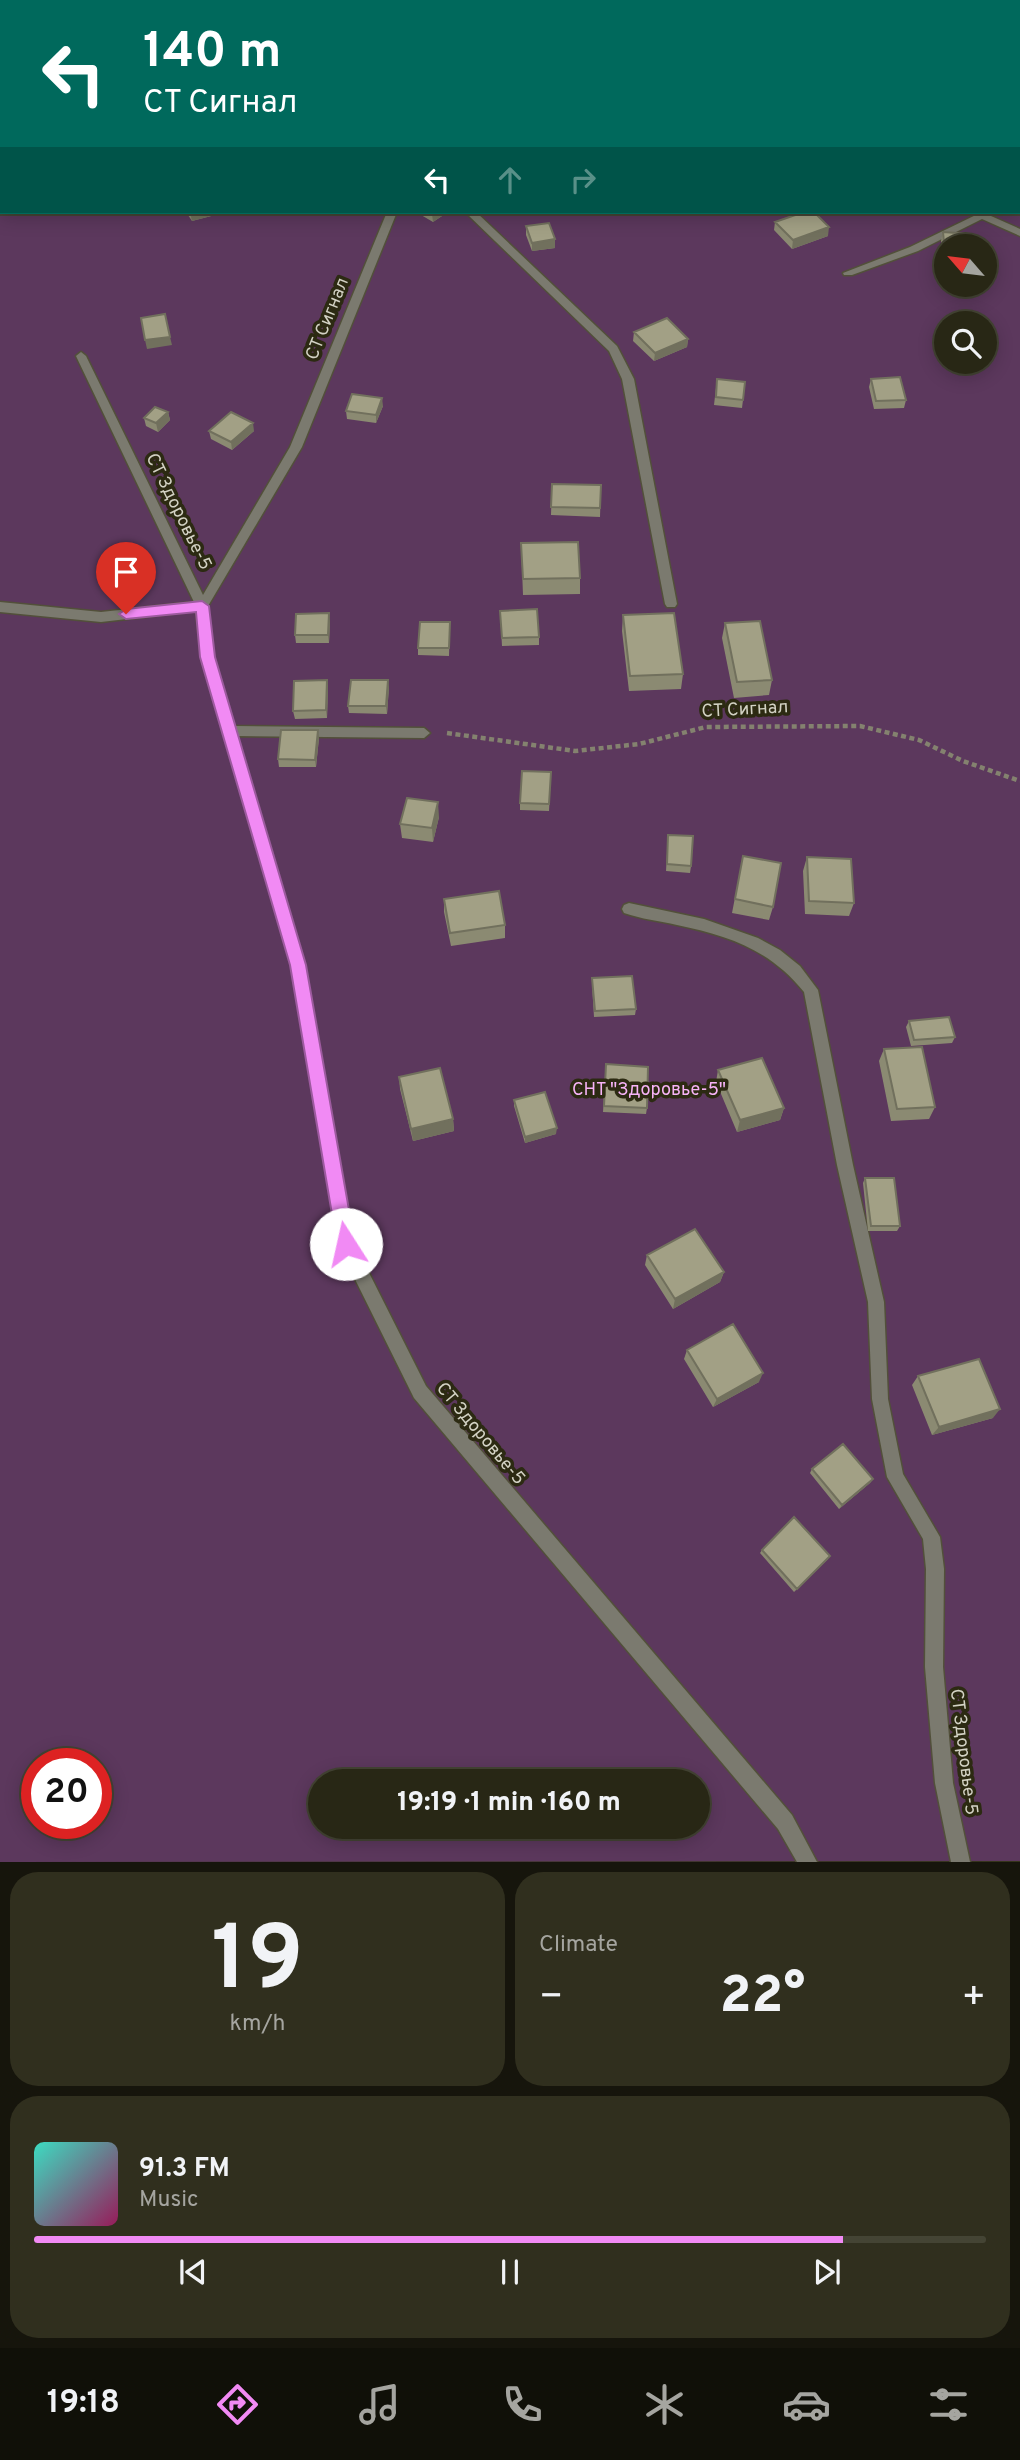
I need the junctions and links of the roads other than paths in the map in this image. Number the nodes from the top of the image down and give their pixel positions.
1 (390, 214) edge
2 (472, 214) edge
3 (979, 214) edge
4 (983, 214) edge
5 (1020, 233) edge
6 (848, 273) dead end
7 (81, 356) dead end
8 (671, 604) dead end
9 (202, 606) junction
10 (0, 607) edge
11 (229, 731) junction
12 (424, 733) road end
13 (629, 909) dead end
14 (808, 1861) edge
15 (961, 1861) edge

1 - 9 lane, СТ Сигнал
2 - 8 lane
3 - 6 lane
4 - 5 lane
7 - 9 lane, СТ Здоровье-5
9 - 10 lane
9 - 11 lane, СТ Здоровье-5
11 - 12 lane
11 - 14 lane, СТ Здоровье-5
13 - 15 lane, СТ Здоровье-5

